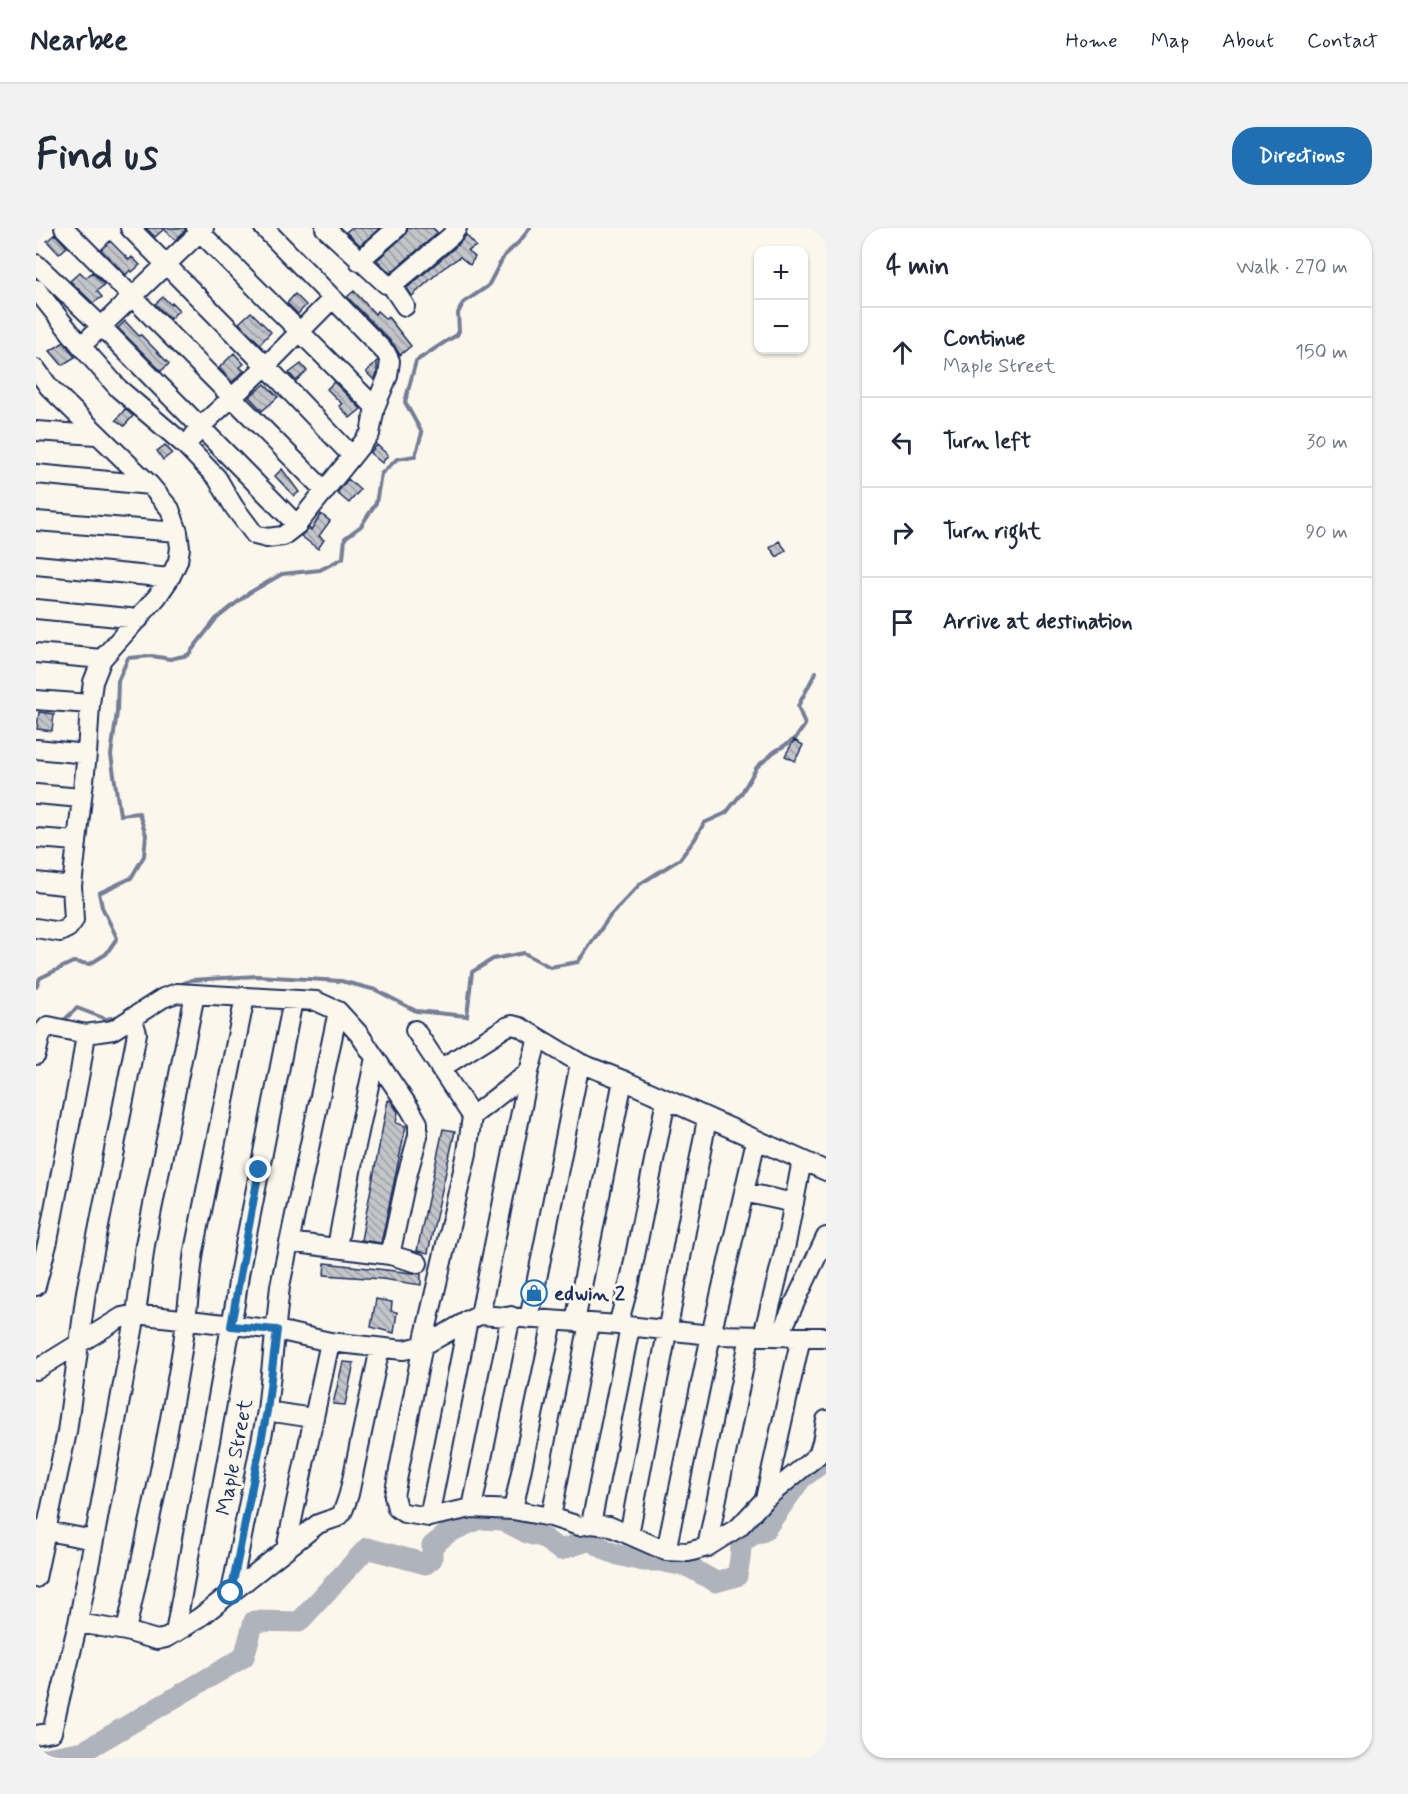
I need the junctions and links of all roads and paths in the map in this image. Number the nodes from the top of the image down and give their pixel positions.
1 (64, 228) edge
2 (130, 228) edge
3 (264, 228) edge
4 (397, 228) edge
5 (200, 229) edge
6 (333, 230) edge
7 (452, 230) edge
8 (359, 261) junction
9 (36, 264) edge
10 (165, 264) junction
11 (391, 285) junction
12 (36, 289) edge
13 (133, 297) junction
14 (332, 299) junction
15 (405, 306) dead end
16 (101, 326) junction
17 (299, 332) junction
18 (81, 346) junction
19 (266, 366) junction
20 (36, 369) edge
21 (43, 387) edge
22 (232, 398) junction
23 (375, 407) junction
24 (200, 427) junction
25 (36, 431) edge
26 (96, 435) junction
27 (186, 446) junction
28 (352, 456) junction
29 (36, 474) edge
30 (150, 485) junction
31 (325, 491) junction
32 (36, 521) edge
33 (297, 525) junction
34 (178, 532) junction
35 (36, 565) edge
36 (170, 578) junction
37 (36, 609) edge
38 (139, 619) junction
39 (36, 653) edge
40 (102, 659) junction
41 (36, 699) edge
42 (90, 704) junction
43 (36, 749) edge
44 (87, 754) junction
45 (36, 794) edge
46 (81, 798) junction
47 (36, 838) edge
48 (77, 841) junction
49 (36, 882) edge
50 (72, 886) junction
51 (36, 928) edge
52 (195, 994) junction
53 (245, 997) junction
54 (293, 1000) junction
55 (338, 1011) junction
56 (132, 1017) junction
57 (415, 1030) dead end
58 (86, 1034) junction
59 (538, 1038) junction
60 (36, 1055) edge
61 (375, 1058) junction
62 (580, 1063) junction
63 (440, 1069) junction
64 (529, 1072) junction
65 (623, 1080) junction
66 (666, 1100) junction
67 (472, 1116) junction
68 (707, 1119) junction
69 (756, 1140) junction
70 (802, 1160) junction
71 (826, 1170) edge
72 (744, 1192) junction
73 (794, 1203) junction
74 (826, 1238) edge
75 (289, 1242) junction
76 (337, 1247) junction
77 (390, 1255) junction
78 (418, 1263) dead end
79 (36, 1286) edge
80 (136, 1314) junction
81 (474, 1317) junction
82 (520, 1317) junction
83 (187, 1320) junction
84 (553, 1321) junction
85 (582, 1323) junction
86 (231, 1326) junction
87 (624, 1326) junction
88 (277, 1330) junction
89 (668, 1330) junction
90 (711, 1335) junction
91 (764, 1336) junction
92 (801, 1337) junction
93 (826, 1337) edge
94 (330, 1342) junction
95 (79, 1344) junction
96 (423, 1344) junction
97 (380, 1348) junction
98 (36, 1370) edge
99 (267, 1411) junction
100 (313, 1418) junction
101 (826, 1420) edge
102 (765, 1499) junction
103 (472, 1508) junction
104 (513, 1510) junction
105 (429, 1517) junction
106 (551, 1517) junction
107 (591, 1524) junction
108 (41, 1530) edge
109 (629, 1535) junction
110 (94, 1540) junction
111 (707, 1547) junction
112 (286, 1549) junction
113 (666, 1551) junction
114 (36, 1578) edge
115 (231, 1593) junction
116 (78, 1623) junction
117 (126, 1631) junction
118 (176, 1633) junction
119 (36, 1735) edge

1 - 13 street
2 - 10 street
3 - 14 street
4 - 8 street
5 - 10 street
5 - 17 street
6 - 8 street
7 - 11 street
8 - 11 street
9 - 16 street
10 - 13 street
10 - 19 street
11 - 15 street
12 - 18 street
13 - 16 street
13 - 22 street
14 - 17 street
14 - 23 street
16 - 18 street
16 - 24 street
17 - 19 street
17 - 23 street
18 - 27 street
19 - 22 street
19 - 28 street
20 - 21 street
21 - 26 street
22 - 24 street
22 - 31 street
23 - 28 street
24 - 27 street
24 - 33 street
25 - 26 street
26 - 30 street
27 - 33 street
28 - 31 street
29 - 30 street
30 - 34 street
31 - 33 street
32 - 34 street
34 - 36 street
35 - 36 street
36 - 38 street
37 - 38 street
38 - 40 street
39 - 40 street
40 - 42 street
41 - 42 street
42 - 44 street
43 - 44 street
44 - 46 street
45 - 46 street
46 - 48 street
47 - 48 street
48 - 50 street
49 - 50 street
50 - 51 street
52 - 53 street
52 - 56 street
52 - 80 street
53 - 54 street
53 - 83 street
54 - 55 street
54 - 86 street
55 - 61 street
55 - 75 street, Maple Street
56 - 58 street
56 - 95 street
57 - 63 street
58 - 60 street
58 - 79 street
59 - 62 street
59 - 63 street
59 - 64 street
61 - 76 street
61 - 77 street
62 - 65 street
62 - 82 street
63 - 67 street
64 - 67 street
64 - 81 street
65 - 66 street
65 - 85 street
66 - 68 street
66 - 87 street
67 - 96 street
68 - 69 street
68 - 89 street
69 - 70 street
69 - 72 street
70 - 71 street
70 - 73 street
72 - 73 street
72 - 90 street
73 - 91 street
74 - 91 street
75 - 76 street
75 - 88 street, Maple Street
76 - 77 street
77 - 78 street
80 - 83 street
80 - 95 street
80 - 110 street
81 - 82 street
81 - 96 street
81 - 105 street
82 - 84 street
82 - 103 street
83 - 86 street
83 - 117 street
84 - 85 street
84 - 104 street
85 - 87 street
85 - 106 street
86 - 88 street
86 - 118 street
87 - 89 street
87 - 107 street
88 - 94 street
88 - 99 street, Maple Street
89 - 90 street
89 - 109 street
90 - 91 street
90 - 113 street
91 - 92 street
91 - 111 street
92 - 93 street
92 - 102 street
94 - 97 street
94 - 100 street
95 - 98 street
95 - 108 street
96 - 97 street
96 - 105 street
97 - 112 street
99 - 100 street
99 - 115 street, Maple Street
100 - 112 street
101 - 102 street
102 - 111 street
103 - 104 street
103 - 105 street
104 - 106 street
106 - 107 street
107 - 109 street
108 - 110 street
108 - 114 street
109 - 113 street
110 - 116 street
111 - 113 street
112 - 115 street
115 - 118 street
116 - 117 street
116 - 119 street
117 - 118 street

